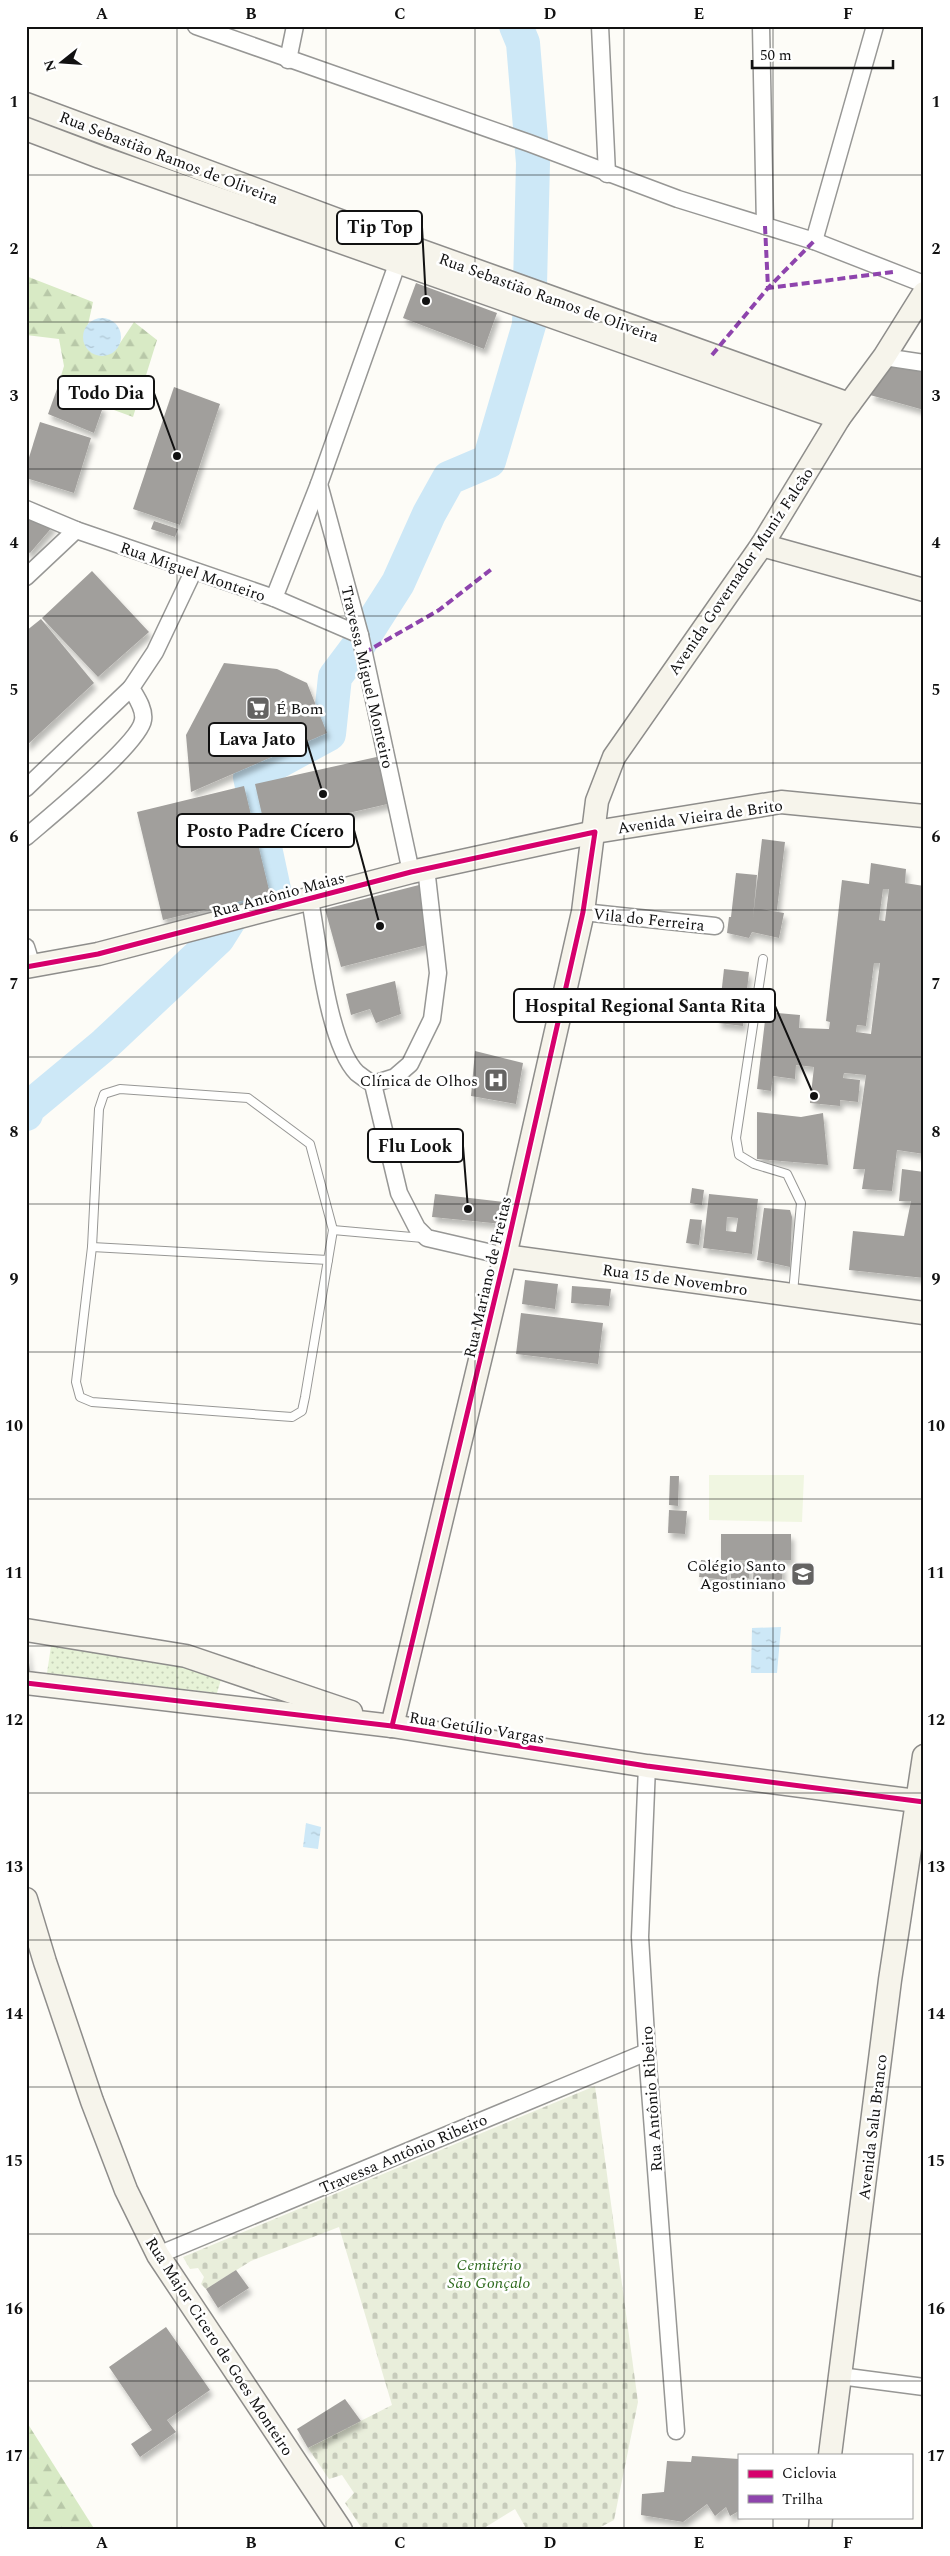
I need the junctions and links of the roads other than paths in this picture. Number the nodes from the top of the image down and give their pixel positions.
1 (196, 26) edge
2 (295, 26) edge
3 (600, 26) edge
4 (761, 26) edge
5 (875, 26) edge
6 (288, 60) junction
7 (26, 104) edge
8 (26, 128) edge
9 (607, 174) junction
10 (764, 226) junction
11 (814, 241) junction
12 (401, 254) junction
13 (924, 284) edge
14 (924, 293) edge
15 (884, 357) junction
16 (924, 363) edge
17 (844, 411) junction
18 (319, 484) junction
19 (26, 509) edge
20 (76, 530) junction
21 (762, 545) junction
22 (193, 572) junction
23 (26, 577) edge
24 (924, 590) edge
25 (274, 598) junction
26 (361, 640) junction
27 (131, 688) junction
28 (26, 788) edge
29 (924, 816) edge
30 (595, 832) junction
31 (26, 837) edge
32 (419, 870) junction
33 (310, 900) junction
34 (583, 912) junction
35 (715, 926) dead end
36 (763, 959) dead end
37 (28, 960) edge
38 (373, 1084) junction
39 (333, 1230) junction
40 (427, 1238) junction
41 (92, 1247) junction
42 (505, 1256) junction
43 (328, 1260) junction
44 (792, 1295) junction
45 (924, 1313) edge
46 (26, 1630) edge
47 (241, 1674) junction
48 (26, 1683) edge
49 (234, 1708) junction
50 (392, 1726) junction
51 (924, 1756) edge
52 (647, 1766) junction
53 (921, 1801) edge
54 (26, 1899) edge
55 (647, 2052) junction
56 (158, 2255) junction
57 (840, 2376) junction
58 (924, 2387) edge
59 (676, 2431) dead end
60 (830, 2454) edge
61 (341, 2530) edge

1 - 6 street
2 - 6 street
3 - 9 street
4 - 10 street
5 - 11 street
6 - 9 street
7 - 12 street, Rua Sebastião Ramos de Oliveira
8 - 12 street, Rua Sebastião Ramos de Oliveira
9 - 10 street
10 - 11 street
11 - 13 street
12 - 17 street, Rua Sebastião Ramos de Oliveira
12 - 18 street
14 - 15 street, Avenida Governador Muniz Falcão
15 - 16 street
15 - 17 street, Avenida Governador Muniz Falcão
17 - 21 street, Avenida Governador Muniz Falcão
18 - 25 street
18 - 26 street, Travessa Miguel Monteiro
19 - 20 street, Rua Miguel Monteiro
20 - 22 street, Rua Miguel Monteiro
20 - 23 street
21 - 24 street
21 - 30 street, Avenida Governador Muniz Falcão
22 - 25 street, Rua Miguel Monteiro
22 - 27 street
25 - 26 street, Rua Miguel Monteiro
26 - 32 street, Travessa Miguel Monteiro
27 - 28 street
27 - 31 street
29 - 30 street, Avenida Vieira de Brito
30 - 32 street, Rua Antônio Maias
30 - 34 street, Rua Mariano de Freitas
32 - 33 street, Rua Antônio Maias
32 - 38 street, Travessa Miguel Monteiro
33 - 37 street, Rua Antônio Maias
33 - 38 street
34 - 35 street, Vila do Ferreira
34 - 42 street, Rua Mariano de Freitas
36 - 44 lane
38 - 40 street
39 - 40 lane
39 - 41 lane
39 - 43 lane
40 - 42 street, Rua 15 de Novembro
41 - 43 lane
41 - 43 lane
42 - 44 street, Rua 15 de Novembro
42 - 50 street, Rua Mariano de Freitas
44 - 45 street, Rua 15 de Novembro
46 - 47 street, Rua Getúlio Vargas
47 - 49 street
47 - 50 street, Rua Getúlio Vargas
48 - 49 street, Rua Getúlio Vargas
49 - 50 street, Rua Getúlio Vargas
50 - 52 street, Rua Getúlio Vargas
51 - 53 street, Avenida Salu Branco
52 - 53 street, Rua Getúlio Vargas
52 - 55 street, Rua Antônio Ribeiro
53 - 57 street, Avenida Salu Branco
54 - 56 street, Rua Major Cicero de Goes Monteiro
55 - 56 street, Travessa Antônio Ribeiro
55 - 59 street, Rua Antônio Ribeiro
56 - 61 street, Rua Major Cicero de Goes Monteiro
57 - 58 street
57 - 60 street, Avenida Salu Branco

